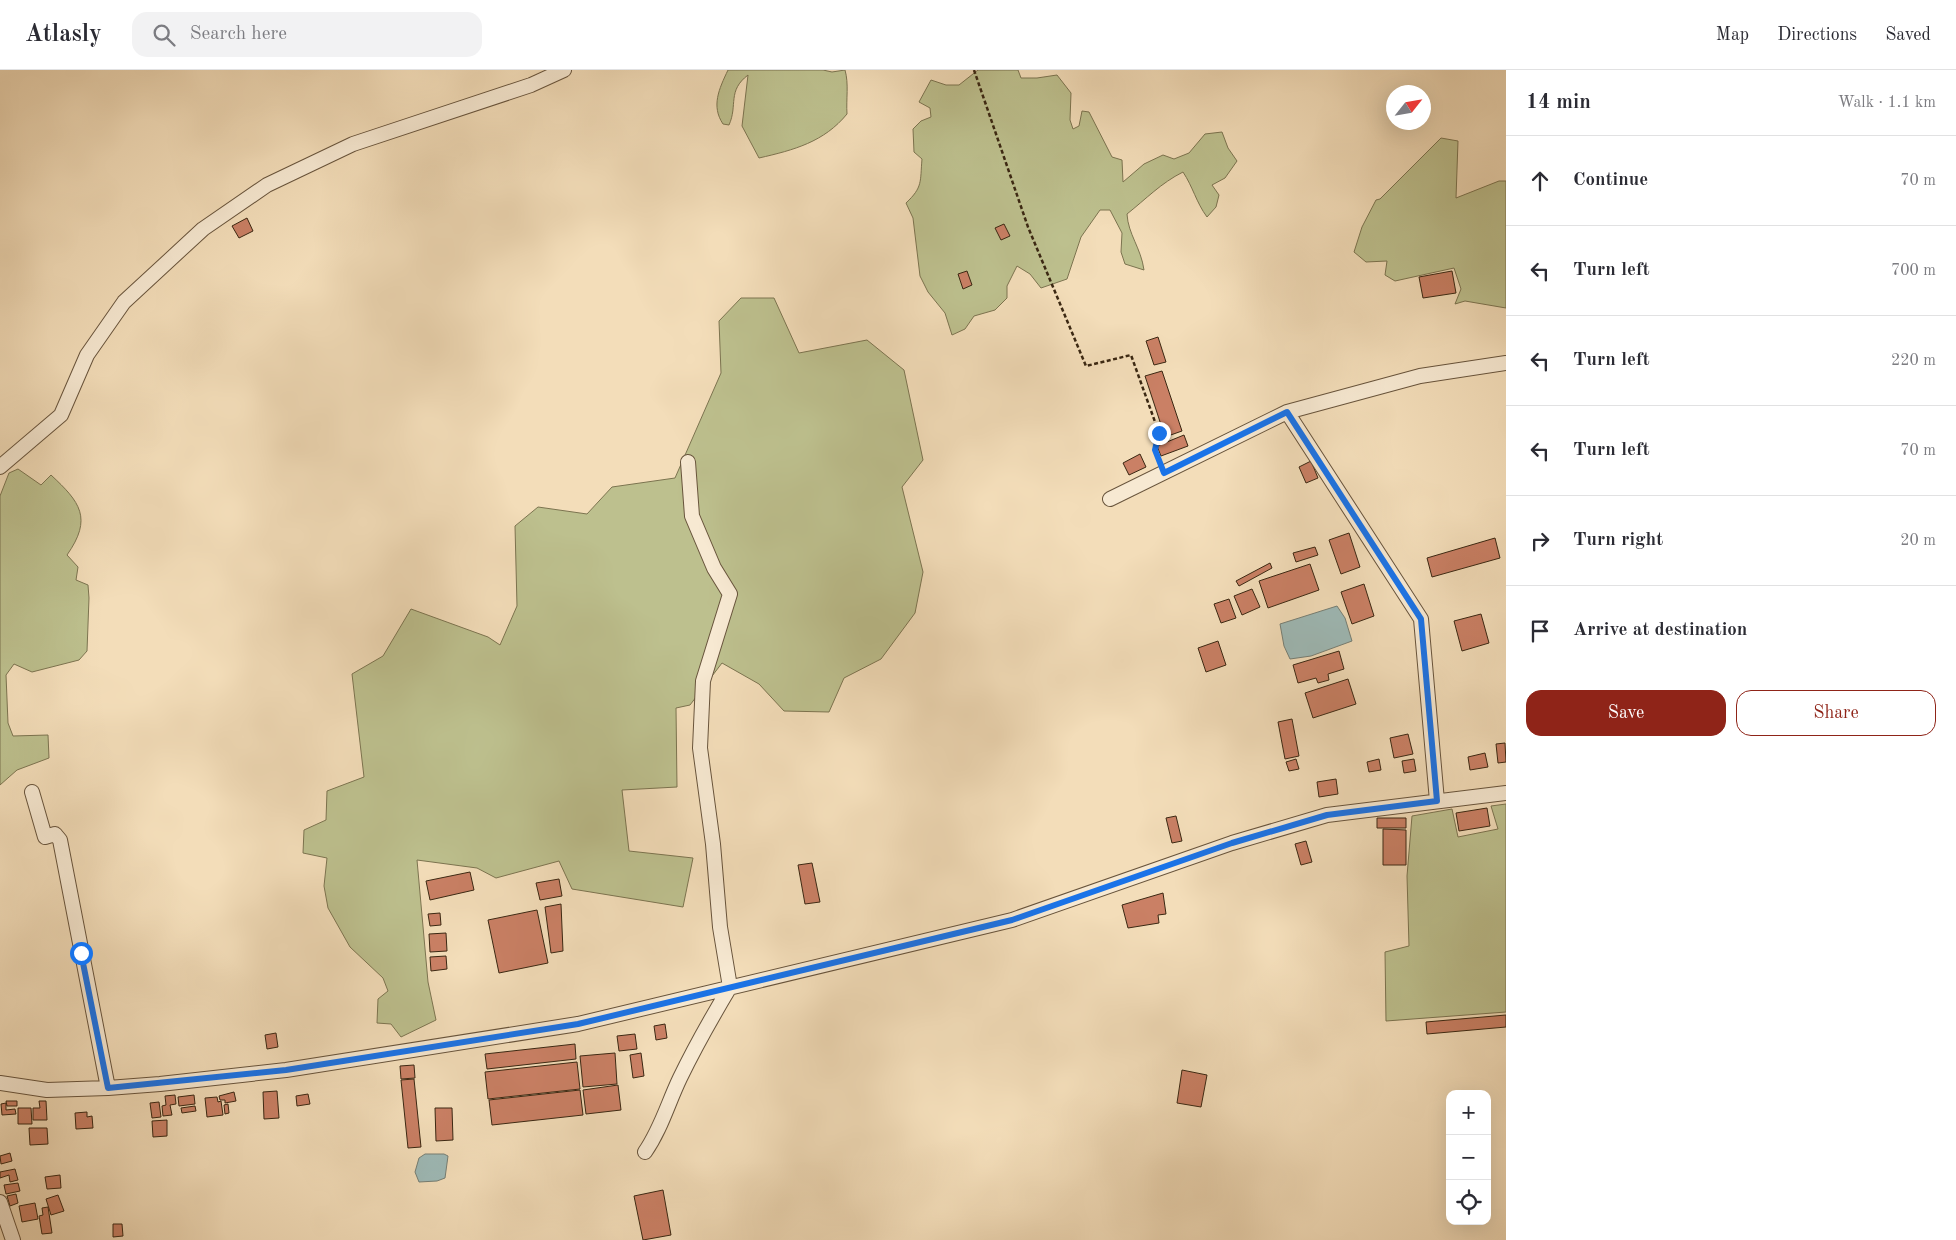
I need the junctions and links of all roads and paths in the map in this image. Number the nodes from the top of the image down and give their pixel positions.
1 (564, 70) edge
2 (974, 70) edge
3 (1506, 363) edge
4 (1287, 412) junction
5 (688, 462) dead end
6 (0, 467) edge
7 (1164, 473) junction
8 (1110, 500) dead end
9 (32, 792) dead end
10 (1506, 793) edge
11 (1437, 801) junction
12 (730, 987) junction
13 (0, 1083) edge
14 (108, 1088) junction
15 (645, 1152) dead end
16 (0, 1202) edge
17 (13, 1240) edge

1 - 6 street
2 - 7 path
3 - 4 street
4 - 7 street
4 - 11 street
5 - 12 street
7 - 8 street
9 - 14 street
10 - 11 street
11 - 12 street
12 - 14 street
12 - 15 street
13 - 14 street
16 - 17 street

